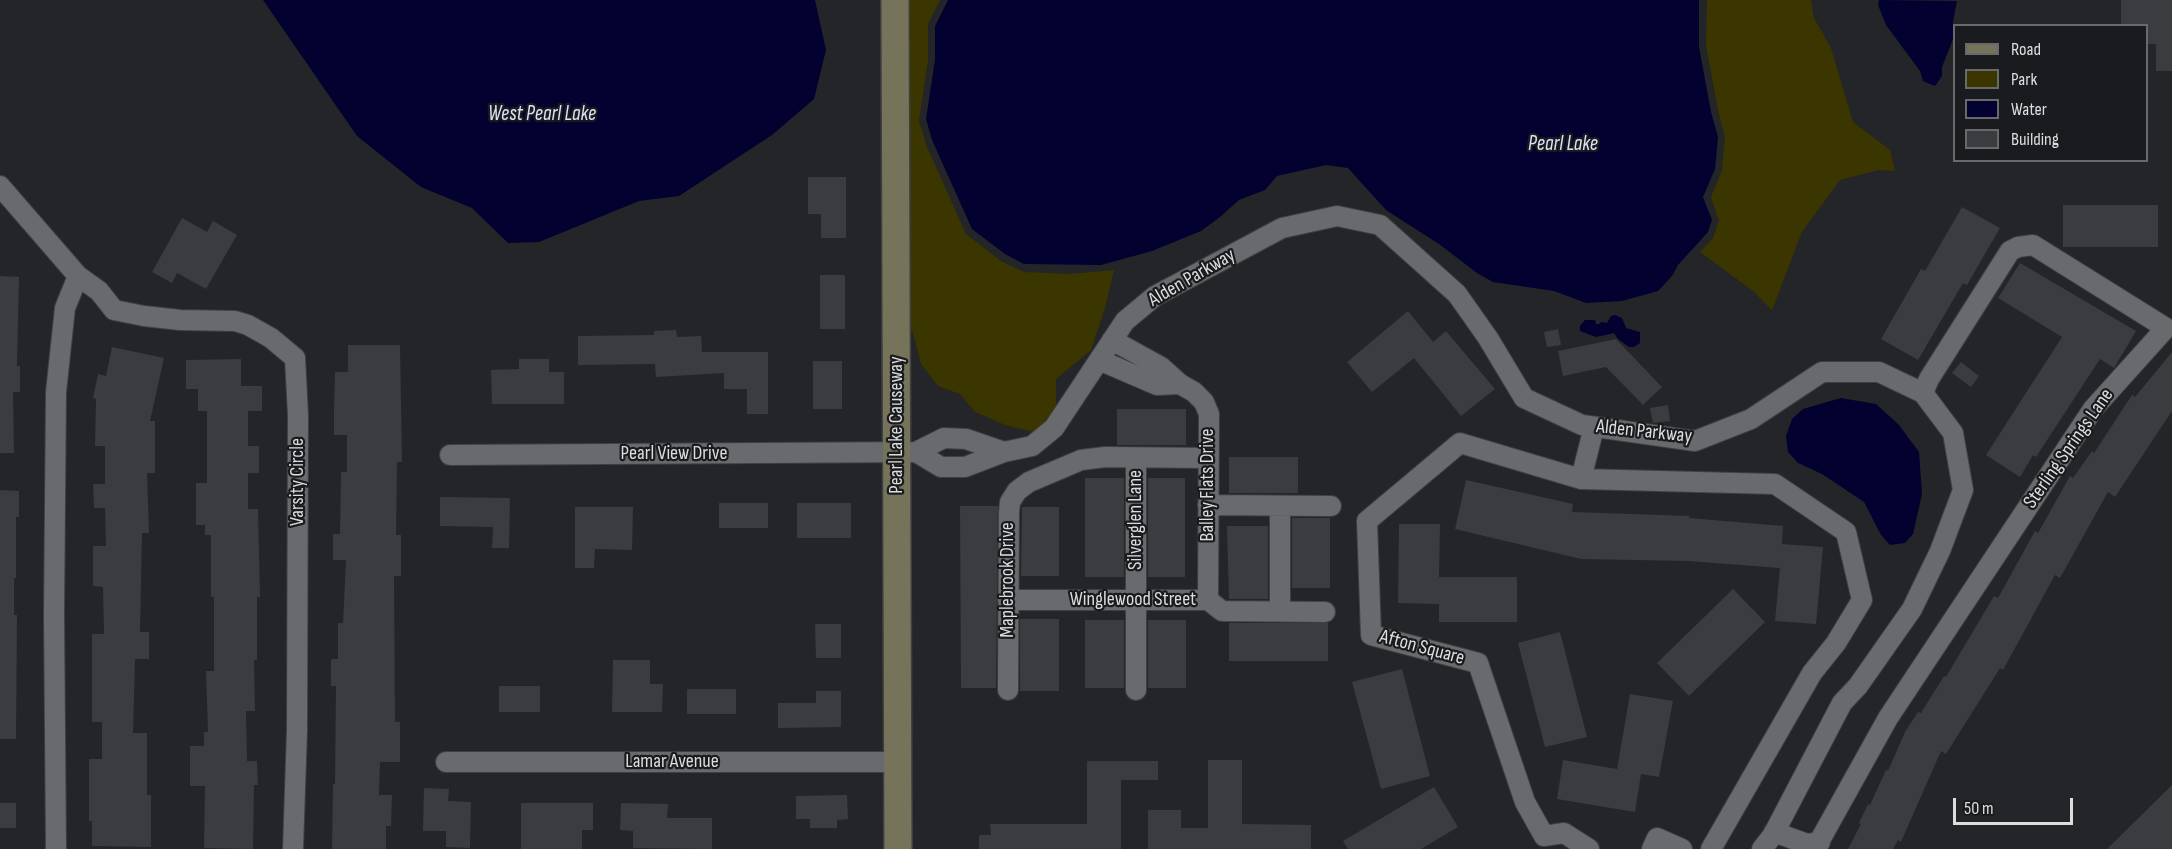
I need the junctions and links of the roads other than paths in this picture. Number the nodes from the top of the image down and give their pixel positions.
1 (895, 0) edge
2 (0, 186) edge
3 (78, 276) junction
4 (1112, 340) junction
5 (1099, 360) junction
6 (1180, 384) junction
7 (1926, 386) junction
8 (1588, 426) junction
9 (907, 452) junction
10 (1004, 452) junction
11 (450, 455) dead end
12 (1136, 458) junction
13 (1208, 458) junction
14 (1575, 477) junction
15 (1208, 505) junction
16 (1280, 506) junction
17 (1331, 506) dead end
18 (1008, 600) junction
19 (1136, 600) junction
20 (1208, 600) junction
21 (1280, 611) junction
22 (1325, 612) dead end
23 (1008, 690) dead end
24 (1136, 690) dead end
25 (446, 762) dead end
26 (897, 762) junction
27 (1774, 832) junction
28 (1817, 846) edge
29 (56, 849) edge
30 (293, 849) edge
31 (898, 849) edge
32 (1588, 849) edge
33 (1652, 849) edge
34 (1682, 849) edge
35 (1711, 849) edge
36 (1762, 849) edge

1 - 9 street, Pearl Lake Causeway
2 - 3 street, Varsity Circle
3 - 29 street
3 - 30 street, Varsity Circle
4 - 5 street, Alden Parkway
4 - 6 street, Balley Flats Drive
4 - 8 street, Alden Parkway
5 - 6 street
5 - 10 street, Alden Parkway
6 - 13 street, Balley Flats Drive
7 - 8 street, Alden Parkway
7 - 27 street, Alden Parkway
7 - 28 street, Sterling Springs Lane
8 - 14 street
9 - 10 street
9 - 10 street, Alden Parkway
9 - 11 street, Pearl View Drive
9 - 26 street, Pearl Lake Causeway
12 - 13 street, Maplebrook Drive
12 - 18 street, Maplebrook Drive
12 - 19 street, Silverglen Lane
13 - 15 street, Balley Flats Drive
14 - 32 street, Afton Square
14 - 35 street, Afton Square
15 - 16 street
15 - 20 street, Balley Flats Drive
16 - 17 street
16 - 21 street
18 - 19 street, Winglewood Street
18 - 23 street, Maplebrook Drive
19 - 20 street, Winglewood Street
19 - 24 street, Silverglen Lane
20 - 21 street, Winglewood Street
21 - 22 street, Winglewood Street
25 - 26 street, Lamar Avenue
26 - 31 street, Pearl Lake Causeway
27 - 28 street, Sterling Springs Lane
27 - 36 street, Alden Parkway
33 - 34 street

